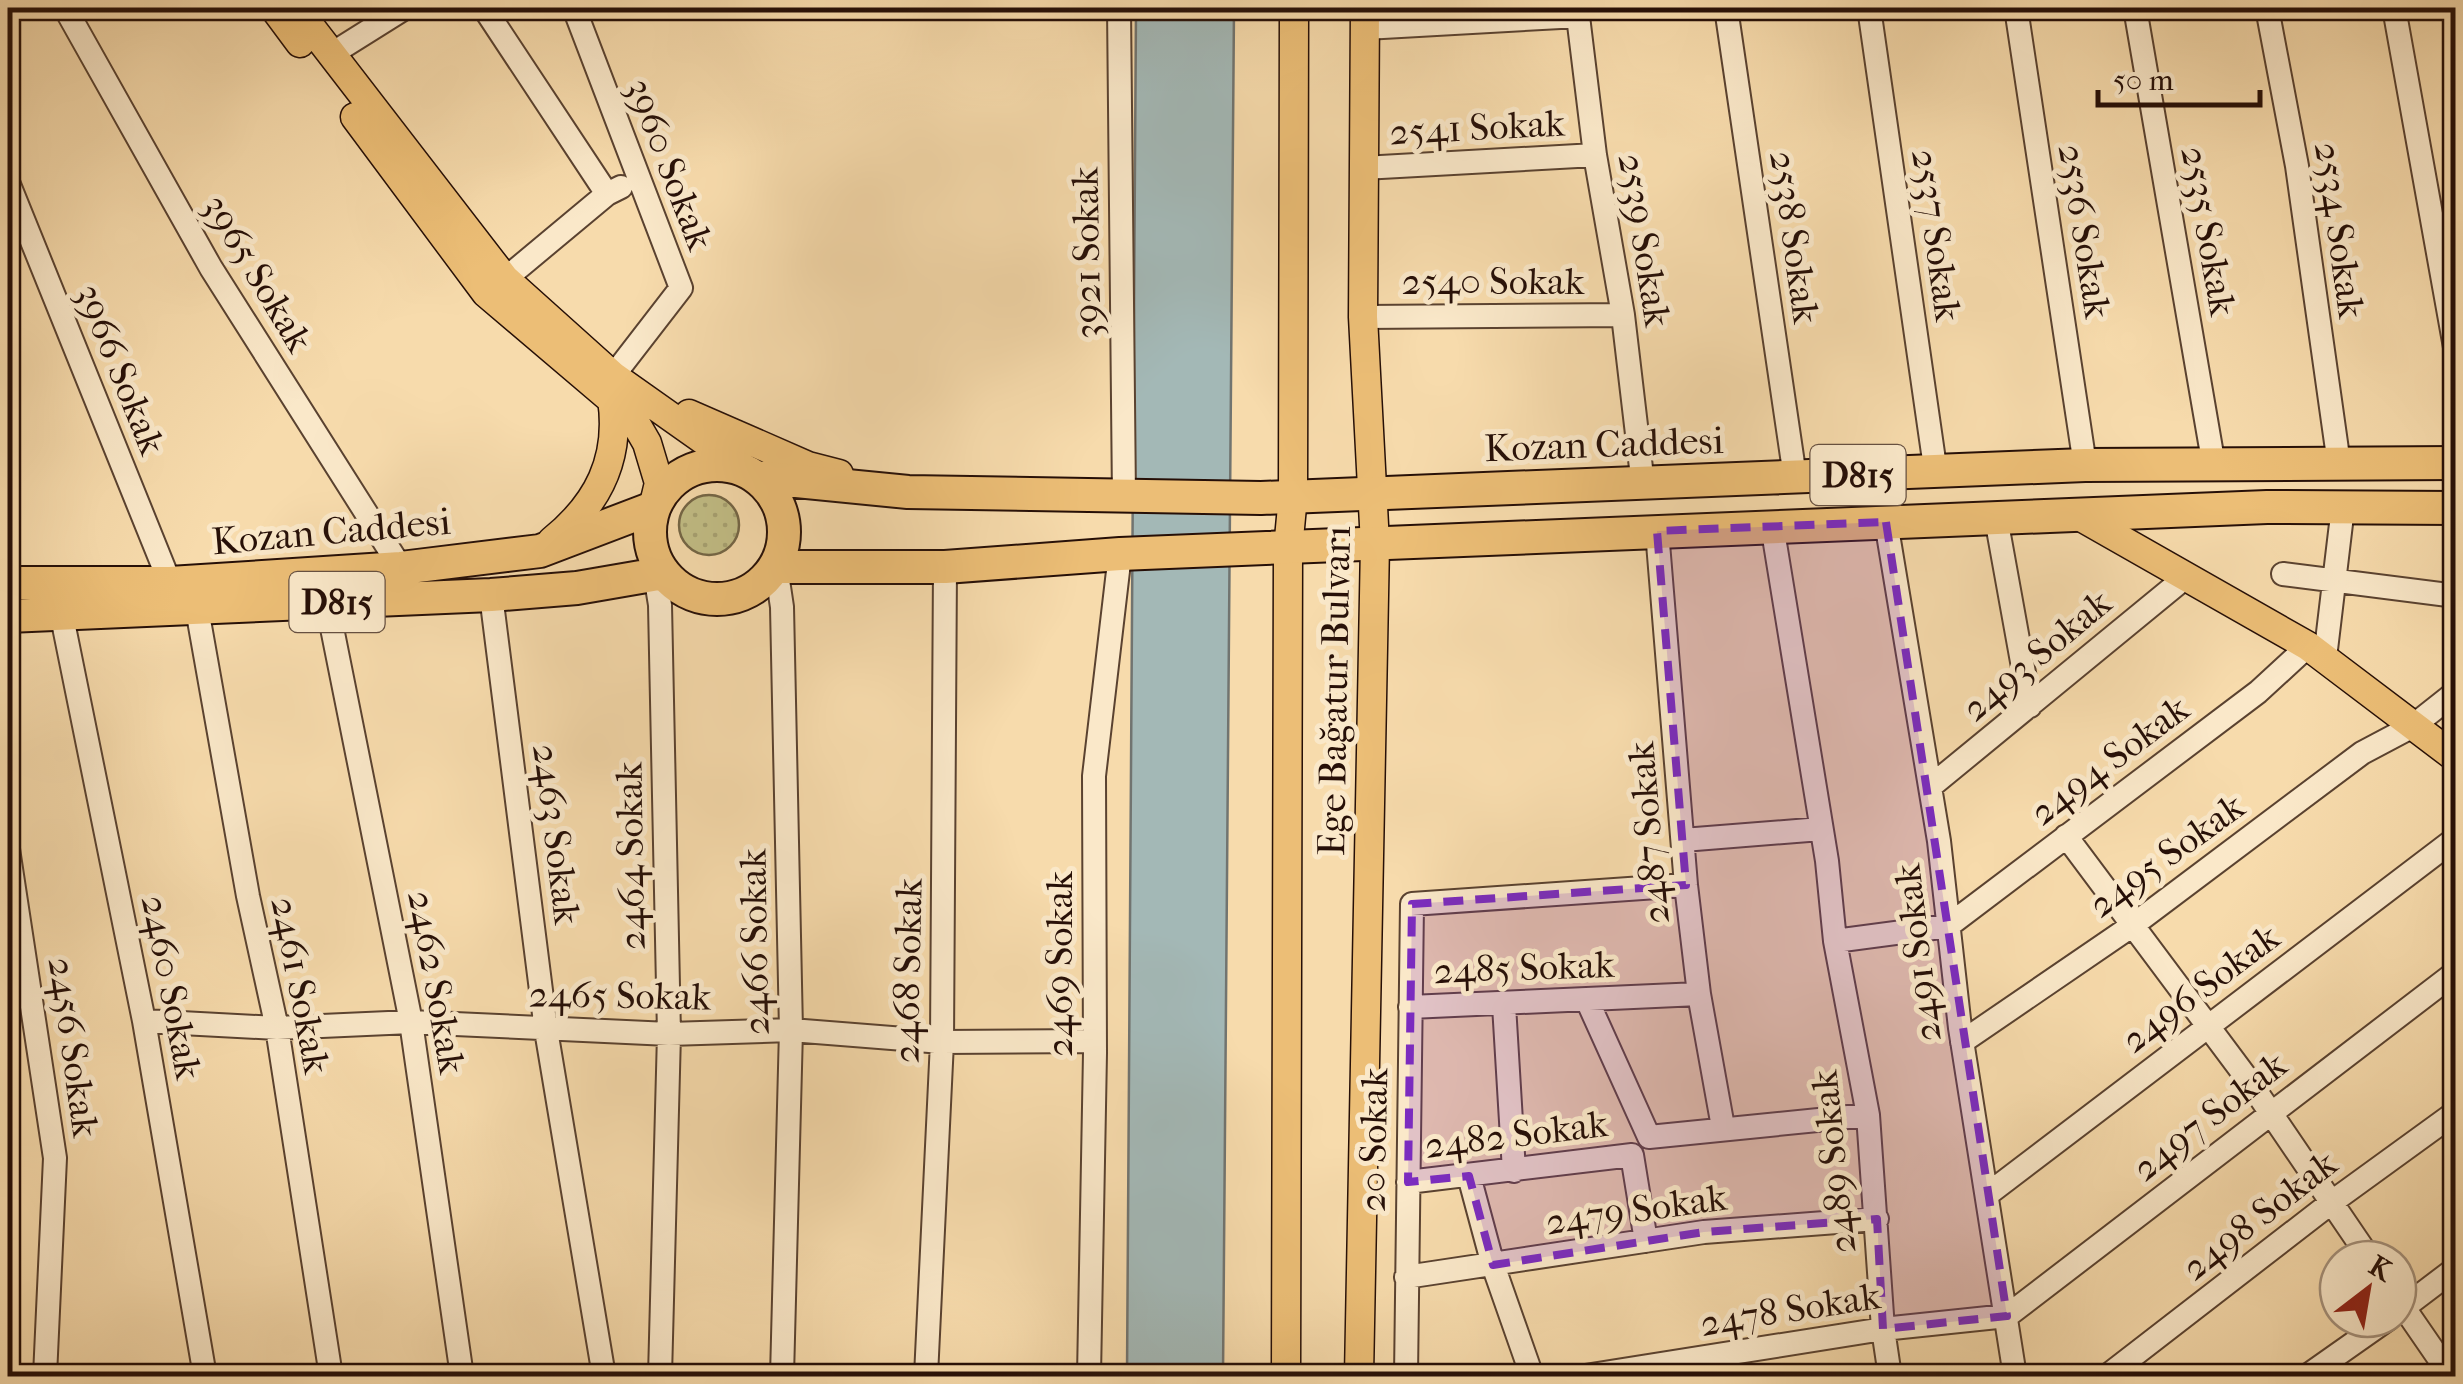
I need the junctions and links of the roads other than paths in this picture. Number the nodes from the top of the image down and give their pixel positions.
1 (65, 8) edge
2 (274, 8) edge
3 (296, 8) edge
4 (406, 8) edge
5 (484, 8) edge
6 (574, 8) edge
7 (1118, 8) edge
8 (1294, 8) edge
9 (1726, 8) edge
10 (1869, 8) edge
11 (2016, 8) edge
12 (2135, 8) edge
13 (2267, 8) edge
14 (2394, 8) edge
15 (1578, 12) edge
16 (1365, 18) edge
17 (330, 55) junction
18 (1595, 155) junction
19 (1363, 168) junction
20 (638, 180) junction
21 (8, 182) edge
22 (607, 194) junction
23 (505, 279) junction
24 (1623, 314) junction
25 (1363, 317) junction
26 (2456, 353) edge
27 (621, 389) junction
28 (2456, 463) edge
29 (2338, 464) junction
30 (2088, 466) junction
31 (2214, 466) junction
32 (1936, 474) junction
33 (756, 477) junction
34 (1794, 477) junction
35 (1643, 484) junction
36 (908, 492) junction
37 (1374, 492) junction
38 (1277, 497) junction
39 (1124, 498) junction
40 (2343, 507) junction
41 (652, 508) junction
42 (2456, 508) edge
43 (2091, 514) junction
44 (1996, 518) junction
45 (1886, 522) junction
46 (1772, 525) junction
47 (1657, 532) junction
48 (1375, 544) junction
49 (1271, 550) junction
50 (540, 551) junction
51 (1120, 554) junction
52 (776, 566) junction
53 (945, 567) junction
54 (401, 568) junction
55 (660, 574) junction
56 (2283, 574) dead end
57 (2187, 576) junction
58 (2334, 580) junction
59 (8, 583) edge
60 (170, 583) junction
61 (491, 595) junction
62 (2456, 596) edge
63 (327, 603) junction
64 (197, 608) junction
65 (62, 612) junction
66 (8, 616) edge
67 (2317, 652) junction
68 (2456, 692) edge
69 (2030, 706) junction
70 (2413, 726) junction
71 (2456, 758) edge
72 (1930, 787) junction
73 (1821, 828) junction
74 (2066, 836) junction
75 (2456, 838) edge
76 (1682, 840) junction
77 (8, 849) edge
78 (1686, 885) junction
79 (2132, 925) junction
80 (1948, 926) junction
81 (1835, 941) junction
82 (2456, 972) edge
83 (1699, 994) junction
84 (1587, 1000) junction
85 (1504, 1005) junction
86 (1410, 1007) junction
87 (144, 1021) junction
88 (412, 1022) junction
89 (2208, 1026) junction
90 (277, 1028) junction
91 (546, 1030) junction
92 (791, 1030) junction
93 (669, 1034) junction
94 (1095, 1041) junction
95 (942, 1042) junction
96 (1962, 1042) junction
97 (2270, 1112) junction
98 (2456, 1112) edge
99 (1868, 1114) junction
100 (1723, 1127) junction
101 (1514, 1171) junction
102 (1469, 1176) junction
103 (1408, 1182) junction
104 (1988, 1194) junction
105 (2332, 1202) junction
106 (1877, 1219) junction
107 (2357, 1239) edge
108 (1646, 1241) junction
109 (1493, 1265) junction
110 (2456, 1268) edge
111 (1406, 1277) junction
112 (2418, 1295) edge
113 (2007, 1316) junction
114 (1883, 1329) junction
115 (2418, 1336) edge
116 (2357, 1339) edge
117 (45, 1376) edge
118 (205, 1376) edge
119 (331, 1376) edge
120 (462, 1376) edge
121 (604, 1376) edge
122 (660, 1376) edge
123 (782, 1376) edge
124 (926, 1376) edge
125 (1089, 1376) edge
126 (1286, 1376) edge
127 (1359, 1376) edge
128 (1406, 1376) edge
129 (1532, 1376) edge
130 (1585, 1376) edge
131 (1890, 1376) edge
132 (2016, 1376) edge
133 (2107, 1376) edge
134 (2307, 1376) edge
135 (2451, 1376) edge

1 - 54 street, 3965 Sokak
2 - 27 main road
3 - 17 main road
4 - 17 street
5 - 22 street
6 - 20 street, 3960 Sokak
7 - 39 street, 3921 Sokak
8 - 38 main road, Ege Bağatur Bulvarı
9 - 34 street, 2538 Sokak
10 - 32 street, 2537 Sokak
11 - 30 street, 2536 Sokak
12 - 31 street, 2535 Sokak
13 - 29 street, 2534 Sokak
14 - 26 street
15 - 16 street
15 - 18 street, 2539 Sokak
16 - 19 main road, Ege Bağatur Bulvarı
17 - 23 main road
18 - 19 street, 2541 Sokak
18 - 24 street, 2539 Sokak
19 - 25 main road, Ege Bağatur Bulvarı
20 - 22 street
20 - 27 street, 3960 Sokak
21 - 60 street, 3966 Sokak
22 - 23 street
23 - 27 main road
24 - 25 street, 2540 Sokak
24 - 35 street, 2539 Sokak
25 - 37 main road, Ege Bağatur Bulvarı
27 - 33 main road
27 - 36 main road
27 - 41 main road
27 - 50 main road
28 - 29 highway, Kozan Caddesi / D815
29 - 31 highway, Kozan Caddesi / D815
30 - 31 highway, Kozan Caddesi / D815
30 - 32 highway, Kozan Caddesi / D815
30 - 43 highway
30 - 43 highway
32 - 34 highway, Kozan Caddesi / D815
33 - 36 highway, Kozan Caddesi / D815
33 - 41 highway, D815
33 - 52 highway
34 - 35 highway, Kozan Caddesi / D815
35 - 37 highway, Kozan Caddesi / D815
36 - 39 highway, Kozan Caddesi / D815
37 - 38 highway, Kozan Caddesi / D815
37 - 48 main road, Ege Bağatur Bulvarı
38 - 39 highway, Kozan Caddesi / D815
38 - 49 main road, Ege Bağatur Bulvarı
40 - 42 highway, D815
40 - 43 highway, D815
40 - 58 street
41 - 50 highway, Kozan Caddesi / D815
41 - 55 highway
43 - 44 highway, D815
43 - 57 main road
44 - 45 highway, D815
44 - 69 street
45 - 46 highway, D815
45 - 72 street, 2491 Sokak
46 - 47 highway, D815
46 - 73 street, 2489 Sokak
47 - 48 highway, D815
47 - 76 street, 2487 Sokak
48 - 49 highway, D815
48 - 127 main road, Ege Bağatur Bulvarı
49 - 51 highway, D815
49 - 126 main road, Ege Bağatur Bulvarı
50 - 54 highway, Kozan Caddesi / D815
51 - 53 highway, D815
51 - 94 street, 2469 Sokak
52 - 53 highway, D815
52 - 55 highway
52 - 92 street, 2466 Sokak
53 - 95 street, 2468 Sokak
54 - 60 highway, Kozan Caddesi / D815
55 - 61 highway, Kozan Caddesi / D815
55 - 93 street, 2464 Sokak
56 - 58 street
57 - 67 main road
57 - 69 street, 2493 Sokak
58 - 62 street
58 - 67 street
59 - 60 highway, Kozan Caddesi / D815
61 - 63 highway, Kozan Caddesi / D815
61 - 91 street, 2463 Sokak
63 - 64 highway, Kozan Caddesi / D815
63 - 88 street, 2462 Sokak
64 - 65 highway, Kozan Caddesi / D815
64 - 90 street, 2461 Sokak
65 - 66 highway, Kozan Caddesi / D815
65 - 87 street, 2460 Sokak
67 - 70 main road
67 - 74 street, 2494 Sokak
68 - 70 street, 2495 Sokak
69 - 72 street, 2493 Sokak
70 - 71 main road
70 - 79 street, 2495 Sokak
72 - 80 street, 2491 Sokak
73 - 76 street
73 - 81 street, 2489 Sokak
74 - 79 street
74 - 80 street, 2494 Sokak
75 - 89 street, 2496 Sokak
76 - 78 street, 2487 Sokak
77 - 117 street, 2456 Sokak
78 - 83 street, 2487 Sokak
78 - 86 street, 20 Sokak
79 - 89 street
79 - 96 street, 2495 Sokak
80 - 81 street
80 - 96 street, 2491 Sokak
81 - 99 street, 2489 Sokak
82 - 97 street, 2497 Sokak
83 - 84 street, 2485 Sokak
83 - 100 street, 2487 Sokak
84 - 85 street, 2485 Sokak
84 - 100 street
85 - 86 street, 2485 Sokak
85 - 101 street
86 - 103 street, 20 Sokak
87 - 90 street, 2465 Sokak
87 - 118 street, 2460 Sokak
88 - 90 street, 2465 Sokak
88 - 91 street, 2465 Sokak
88 - 120 street, 2462 Sokak
89 - 97 street
89 - 104 street, 2496 Sokak
90 - 119 street, 2461 Sokak
91 - 93 street, 2465 Sokak
91 - 121 street, 2463 Sokak
92 - 93 street, 2465 Sokak
92 - 95 street, 2465 Sokak
92 - 123 street, 2466 Sokak
93 - 122 street, 2464 Sokak
94 - 95 street, 2465 Sokak
94 - 125 street, 2469 Sokak
95 - 124 street, 2468 Sokak
96 - 104 street, 2491 Sokak
97 - 105 street
97 - 113 street, 2497 Sokak
98 - 105 street, 2498 Sokak
99 - 100 street
99 - 106 street, 2489 Sokak
101 - 102 street, 2482 Sokak
101 - 108 street, 2482 Sokak
102 - 103 street, 2482 Sokak
102 - 109 street
103 - 111 street, 20 Sokak
104 - 113 street, 2491 Sokak
105 - 107 street
105 - 133 street, 2498 Sokak
106 - 108 street, 2479 Sokak
106 - 114 street, 2489 Sokak
108 - 109 street, 2479 Sokak
109 - 111 street, 2479 Sokak
109 - 129 street
110 - 112 street
111 - 128 street, 20 Sokak
113 - 114 street, 2478 Sokak
113 - 132 street, 2491 Sokak
114 - 130 street, 2478 Sokak
114 - 131 street, 2489 Sokak
115 - 135 street
116 - 134 street

